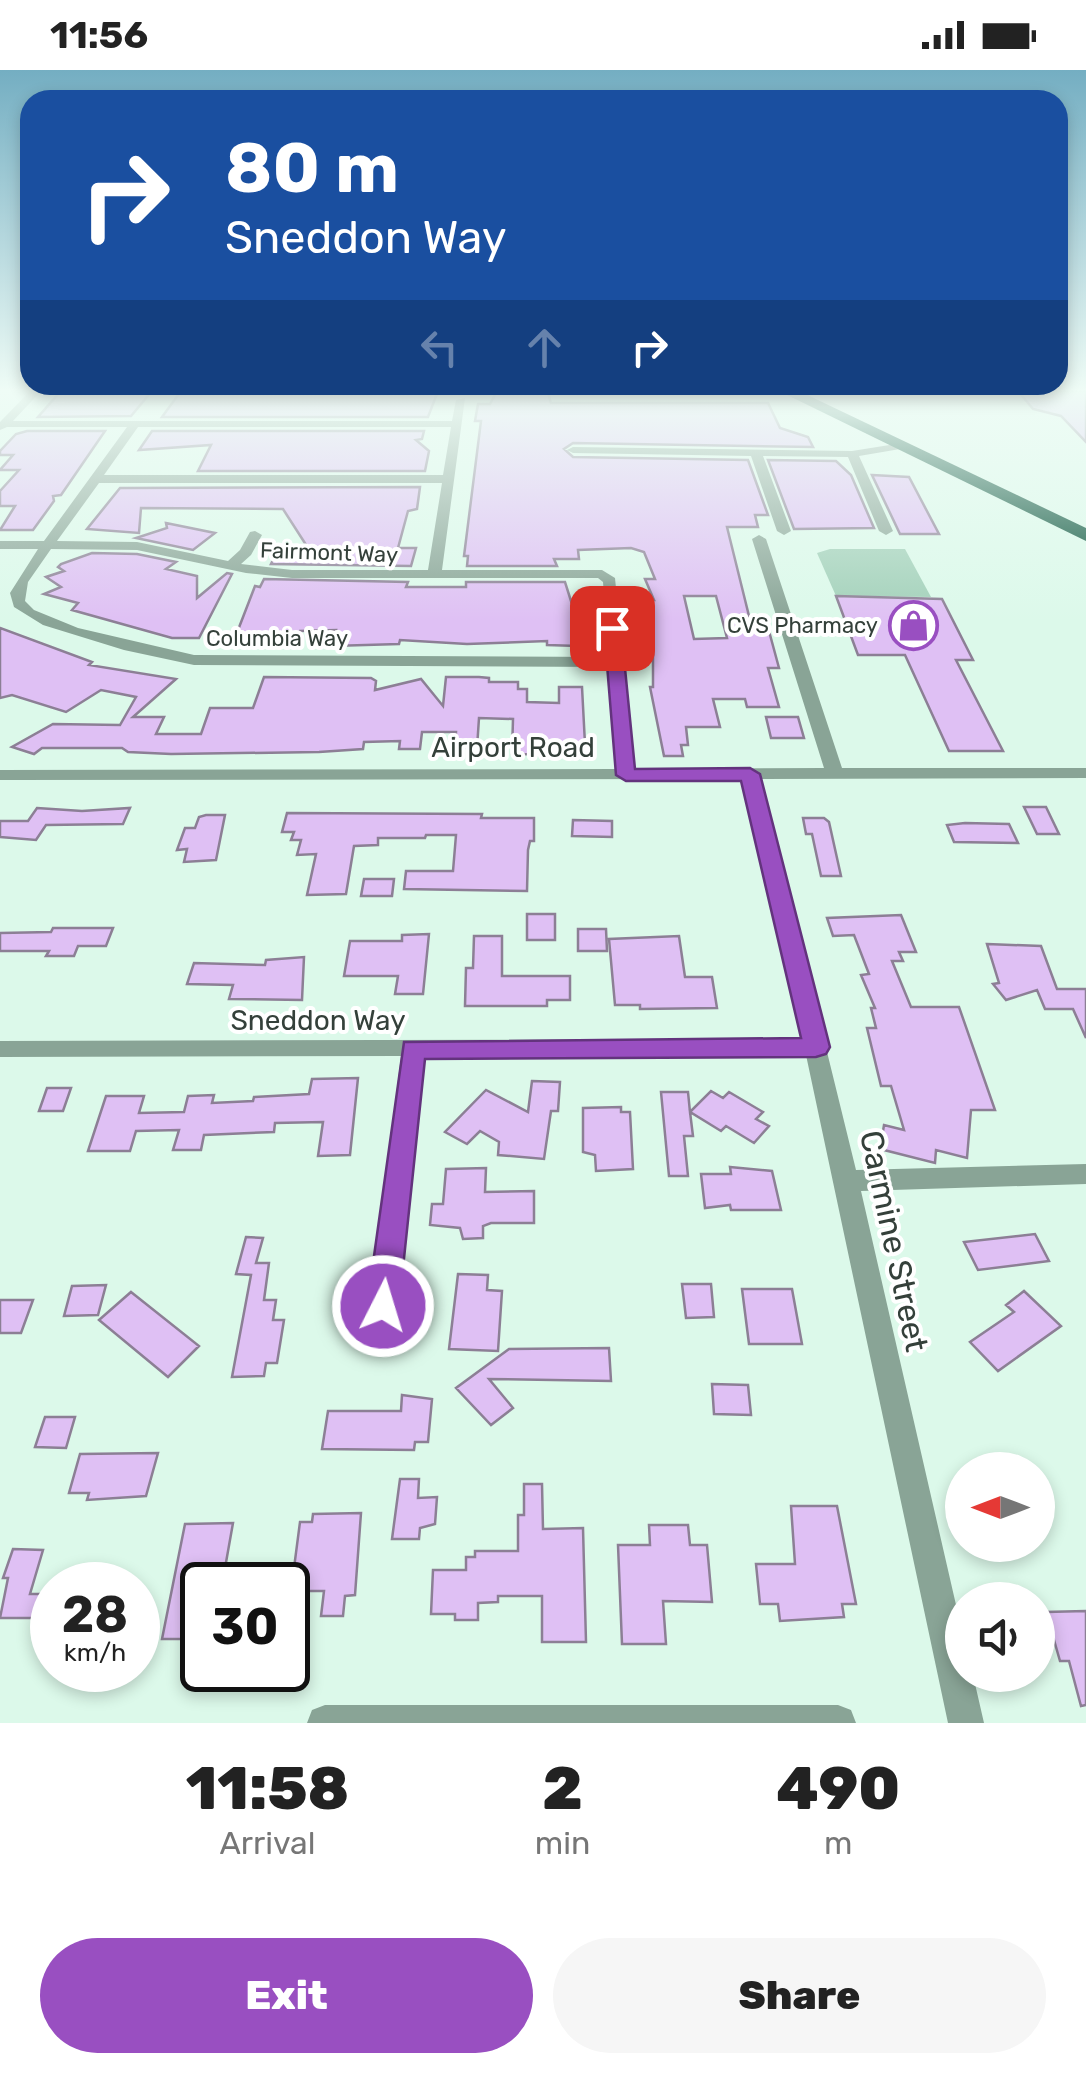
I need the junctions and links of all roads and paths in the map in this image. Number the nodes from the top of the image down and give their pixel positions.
1 (104, 468) edge
2 (450, 468) edge
3 (762, 468) edge
4 (858, 468) edge
5 (948, 468) edge
6 (96, 479) junction
7 (448, 479) junction
8 (784, 531) dead end
9 (886, 531) dead end
10 (255, 535) dead end
11 (1086, 535) edge
12 (759, 539) dead end
13 (0, 545) edge
14 (48, 545) junction
15 (230, 566) junction
16 (434, 574) junction
17 (616, 662) junction
18 (750, 774) junction
19 (1086, 774) edge
20 (0, 775) edge
21 (626, 775) junction
22 (836, 775) junction
23 (816, 1047) junction
24 (0, 1049) edge
25 (413, 1049) junction
26 (1086, 1174) edge
27 (844, 1180) junction
28 (383, 1306) dead end
29 (478, 1722) edge
30 (326, 1723) edge
31 (838, 1723) edge
32 (966, 1723) edge

1 - 6 street
2 - 7 street
3 - 8 street
4 - 9 street
5 - 11 highway
6 - 7 street
6 - 14 street
7 - 16 street
10 - 15 street
12 - 22 street
13 - 14 street, Fairmont Way
14 - 15 street, Fairmont Way
14 - 17 street, Columbia Way
15 - 16 street, Fairmont Way
16 - 17 street, Fairmont Way
17 - 21 street
18 - 21 street, Airport Road
18 - 22 street, Airport Road
18 - 23 street, Carmine Street
19 - 22 street, Airport Road
20 - 21 street, Airport Road
23 - 25 street, Sneddon Way
23 - 27 street, Carmine Street
24 - 25 street, Sneddon Way
25 - 28 street
26 - 27 street
27 - 32 street, Carmine Street
29 - 30 street
29 - 31 street

